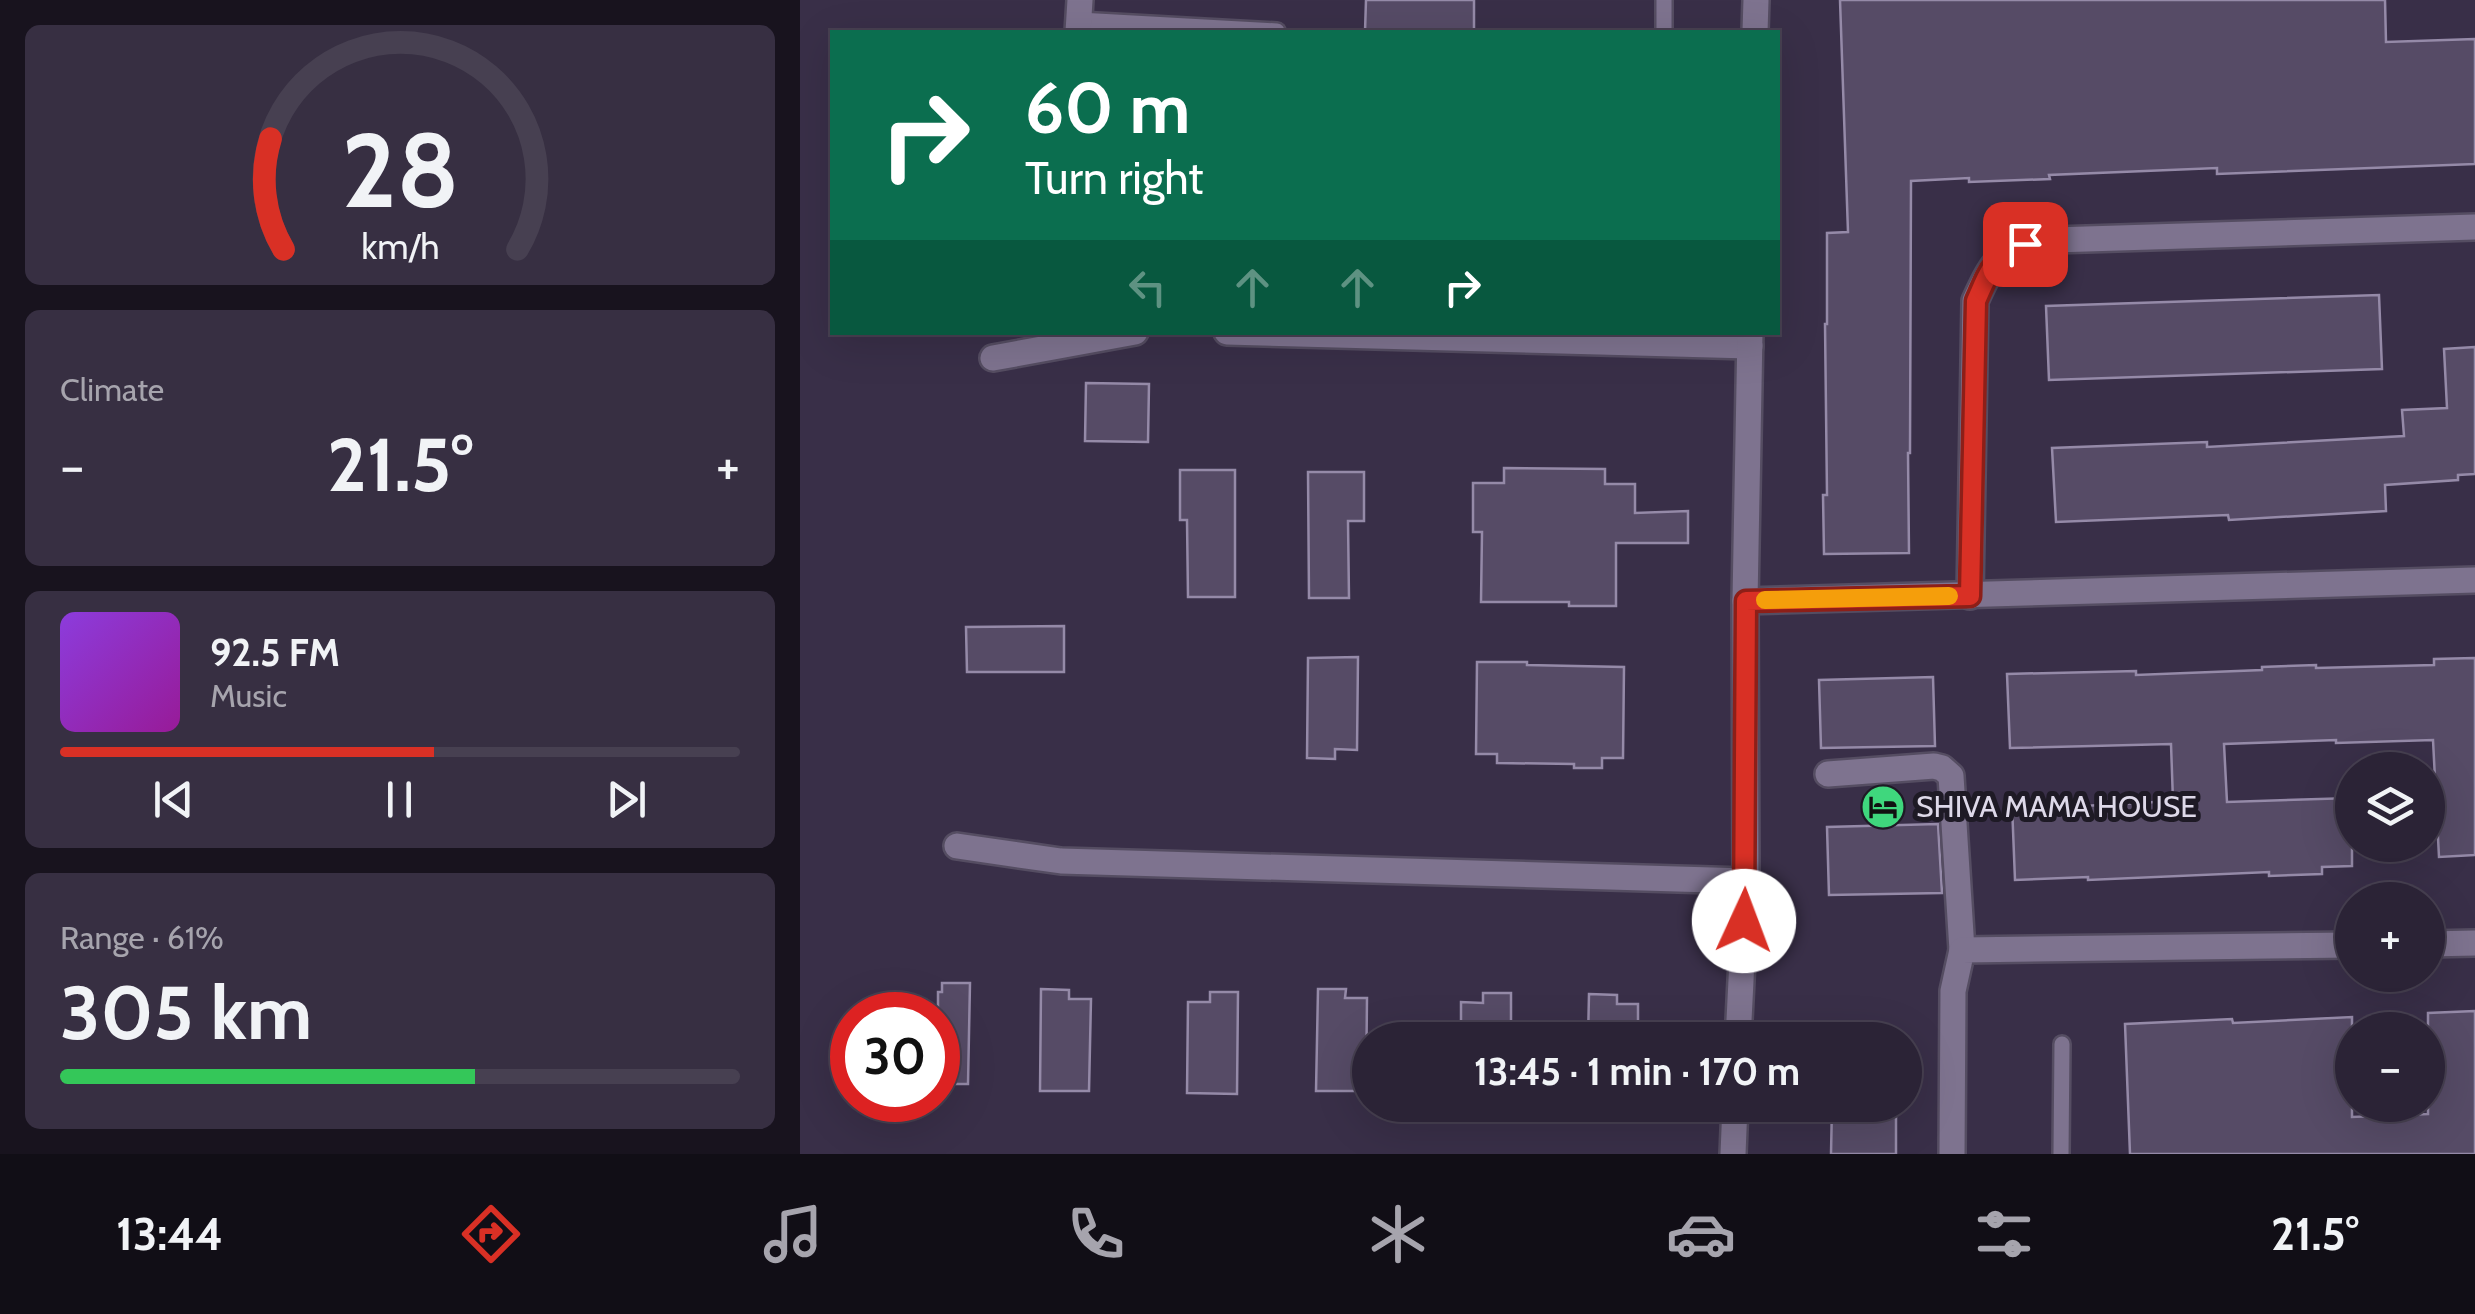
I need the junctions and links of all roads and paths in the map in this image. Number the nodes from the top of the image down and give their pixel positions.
1 (1664, 0) edge
2 (1756, 0) edge
3 (1079, 17) edge
4 (1263, 30) edge
5 (1664, 30) edge
6 (1756, 30) edge
7 (2475, 227) edge
8 (1119, 335) edge
9 (1451, 335) edge
10 (1750, 339) edge
11 (993, 358) dead end
12 (2475, 580) edge
13 (1970, 596) junction
14 (1746, 601) junction
15 (1828, 774) dead end
16 (957, 846) dead end
17 (1746, 881) junction
18 (2475, 943) edge
19 (2445, 944) edge
20 (2335, 945) edge
21 (1962, 950) junction
22 (1739, 1022) edge
23 (2062, 1044) dead end
24 (1734, 1122) edge
25 (1733, 1154) edge
26 (1952, 1154) edge
27 (2061, 1154) edge

1 - 5 lane
2 - 6 street
3 - 4 lane
7 - 13 street
8 - 11 street
9 - 10 street
10 - 14 street
12 - 13 street
13 - 14 street
14 - 17 street
15 - 21 street
16 - 17 street
17 - 22 street
18 - 19 street
20 - 21 street
21 - 26 street
23 - 27 lane
24 - 25 street

